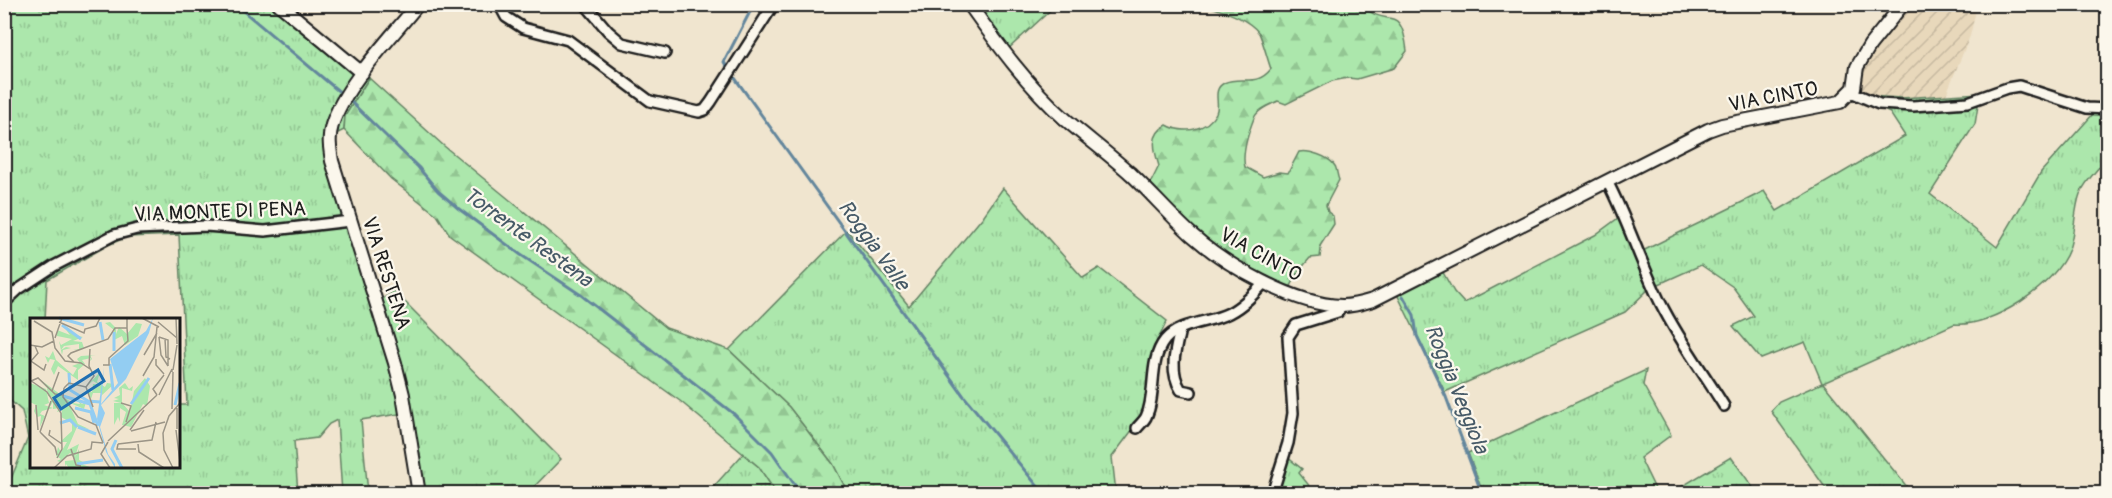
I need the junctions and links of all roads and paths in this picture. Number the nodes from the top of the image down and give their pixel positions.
1 (279, 4) edge
2 (418, 4) edge
3 (499, 4) edge
4 (774, 4) edge
5 (969, 4) edge
6 (1903, 4) edge
7 (591, 7) edge
8 (665, 53) dead end
9 (359, 77) junction
10 (1851, 92) junction
11 (2108, 109) edge
12 (1607, 181) junction
13 (350, 221) junction
14 (1264, 282) junction
15 (4, 303) edge
16 (1342, 306) junction
17 (1180, 330) junction
18 (1191, 392) dead end
19 (1724, 406) dead end
20 (1137, 428) dead end
21 (419, 494) edge
22 (1272, 494) edge

1 - 9 street
2 - 9 street, VIA RESTENA
3 - 4 street
5 - 14 street, VIA CINTO
6 - 10 street
7 - 8 street
9 - 13 street, VIA RESTENA
10 - 11 street
10 - 12 street, VIA CINTO
12 - 16 street, VIA CINTO
12 - 19 street
13 - 15 street, VIA MONTE DI PENA
13 - 21 street, VIA RESTENA
14 - 16 street, VIA CINTO
14 - 17 street
16 - 22 street
17 - 18 street
17 - 20 street

